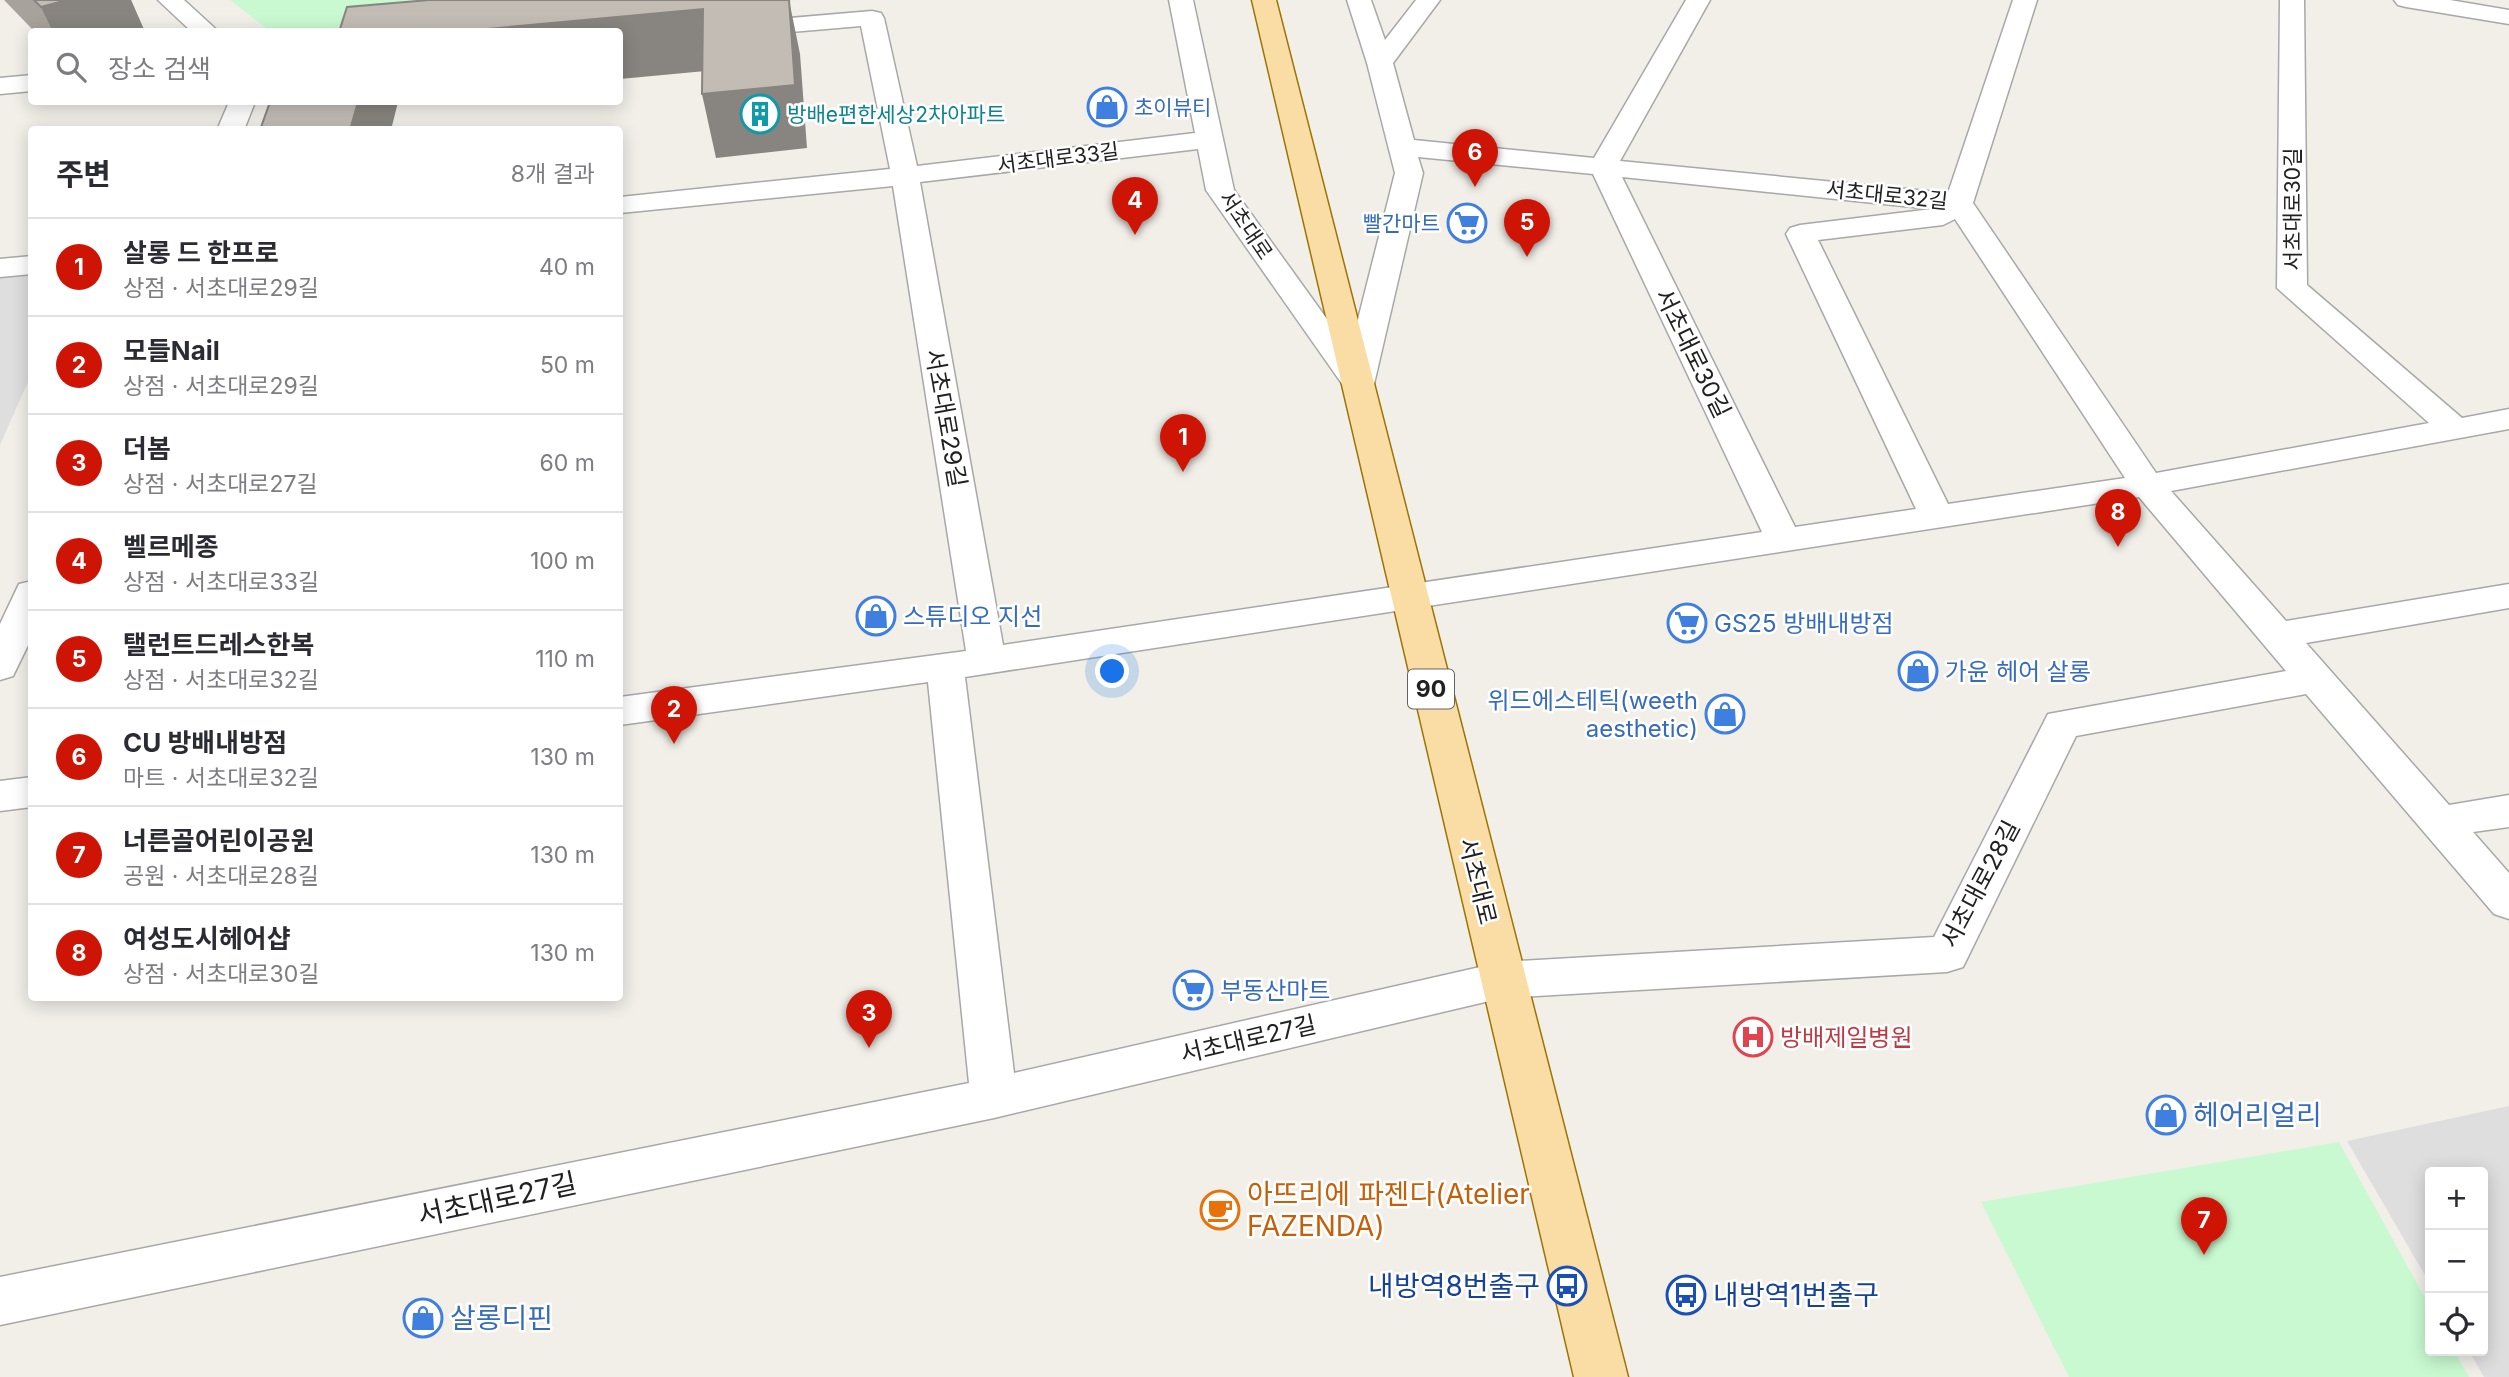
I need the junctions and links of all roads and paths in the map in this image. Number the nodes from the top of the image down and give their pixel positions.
1 (170, 0) edge
2 (1181, 0) edge
3 (1264, 0) edge
4 (1359, 0) edge
5 (1428, 0) edge
6 (1698, 0) edge
7 (2025, 0) edge
8 (2292, 0) edge
9 (2406, 0) edge
10 (2509, 16) edge
11 (202, 28) edge
12 (726, 31) edge
13 (1380, 63) junction
14 (28, 83) edge
15 (0, 86) edge
16 (241, 105) edge
17 (232, 126) edge
18 (1210, 139) junction
19 (1402, 147) junction
20 (1603, 166) junction
21 (905, 176) junction
22 (623, 205) edge
23 (1962, 208) junction
24 (28, 265) edge
25 (0, 268) edge
26 (1358, 384) junction
27 (2509, 419) edge
28 (2454, 428) junction
29 (2147, 485) junction
30 (1937, 516) junction
31 (1783, 539) junction
32 (1408, 595) junction
33 (2509, 596) edge
34 (28, 602) edge
35 (2277, 635) junction
36 (987, 661) junction
37 (0, 667) edge
38 (945, 667) junction
39 (2315, 679) junction
40 (623, 712) edge
41 (28, 792) edge
42 (0, 796) edge
43 (2509, 811) edge
44 (2440, 822) junction
45 (2509, 902) edge
46 (1502, 980) junction
47 (995, 1098) junction
48 (0, 1301) edge
49 (1601, 1377) edge

1 - 11 street
2 - 18 street, 서초대로
3 - 26 main road, 서초대로 / 90
4 - 13 street, 서초대로
5 - 13 street
6 - 20 street
7 - 23 street, 서초대로32길
8 - 28 street, 서초대로30길
9 - 10 street
12 - 21 street
13 - 19 street, 서초대로
14 - 15 street
16 - 17 street
18 - 21 street, 서초대로33길
18 - 26 street, 서초대로
19 - 20 street, 서초대로32길
19 - 26 street, 서초대로
20 - 23 street, 서초대로32길
20 - 31 street, 서초대로30길
21 - 22 street, 서초대로33길
21 - 36 street, 서초대로29길
23 - 29 street
23 - 30 street
24 - 25 street
26 - 32 main road, 서초대로 / 90
27 - 28 street
28 - 29 street
29 - 30 street
29 - 35 street
30 - 31 street
31 - 32 street
32 - 36 street
32 - 46 main road, 서초대로 / 90
33 - 35 street
34 - 37 street
35 - 39 street
36 - 38 street
38 - 40 street
38 - 47 street
39 - 44 street
39 - 46 street, 서초대로28길
41 - 42 street
43 - 44 street
44 - 45 street
46 - 47 street, 서초대로27길
46 - 49 main road, 서초대로 / 90
47 - 48 street, 서초대로27길

